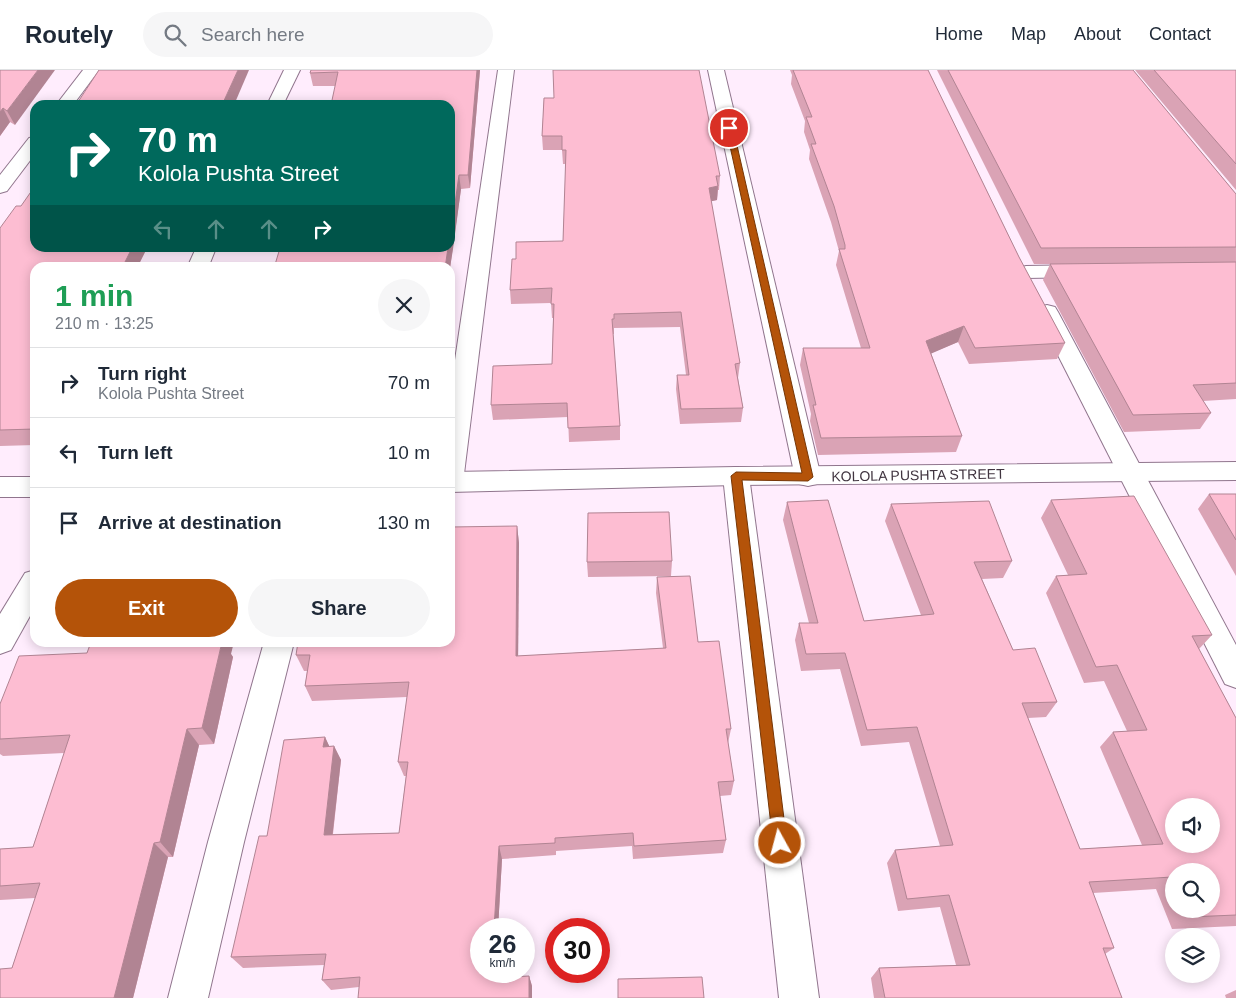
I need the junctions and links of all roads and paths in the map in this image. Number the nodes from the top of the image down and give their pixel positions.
1 (91, 70) edge
2 (292, 70) edge
3 (506, 70) edge
4 (716, 70) edge
5 (68, 100) edge
6 (277, 100) edge
7 (30, 148) edge
8 (0, 187) edge
9 (1106, 271) edge
10 (455, 445) edge
11 (1129, 472) junction
12 (1236, 472) edge
13 (736, 476) junction
14 (808, 477) junction
15 (455, 482) edge
16 (0, 487) edge
17 (30, 487) edge
18 (30, 590) edge
19 (0, 641) edge
20 (278, 647) edge
21 (1236, 675) edge
22 (188, 998) edge
23 (798, 998) edge

1 - 5 street
2 - 6 street
3 - 10 street
4 - 14 street
7 - 8 street
9 - 11 street
11 - 12 street, KOLOLA PUSHTA STREET
11 - 14 street, KOLOLA PUSHTA STREET
11 - 21 street
13 - 14 street, KOLOLA PUSHTA STREET
13 - 15 street, KOLOLA PUSHTA STREET
13 - 23 street
16 - 17 street
18 - 19 street
20 - 22 street

